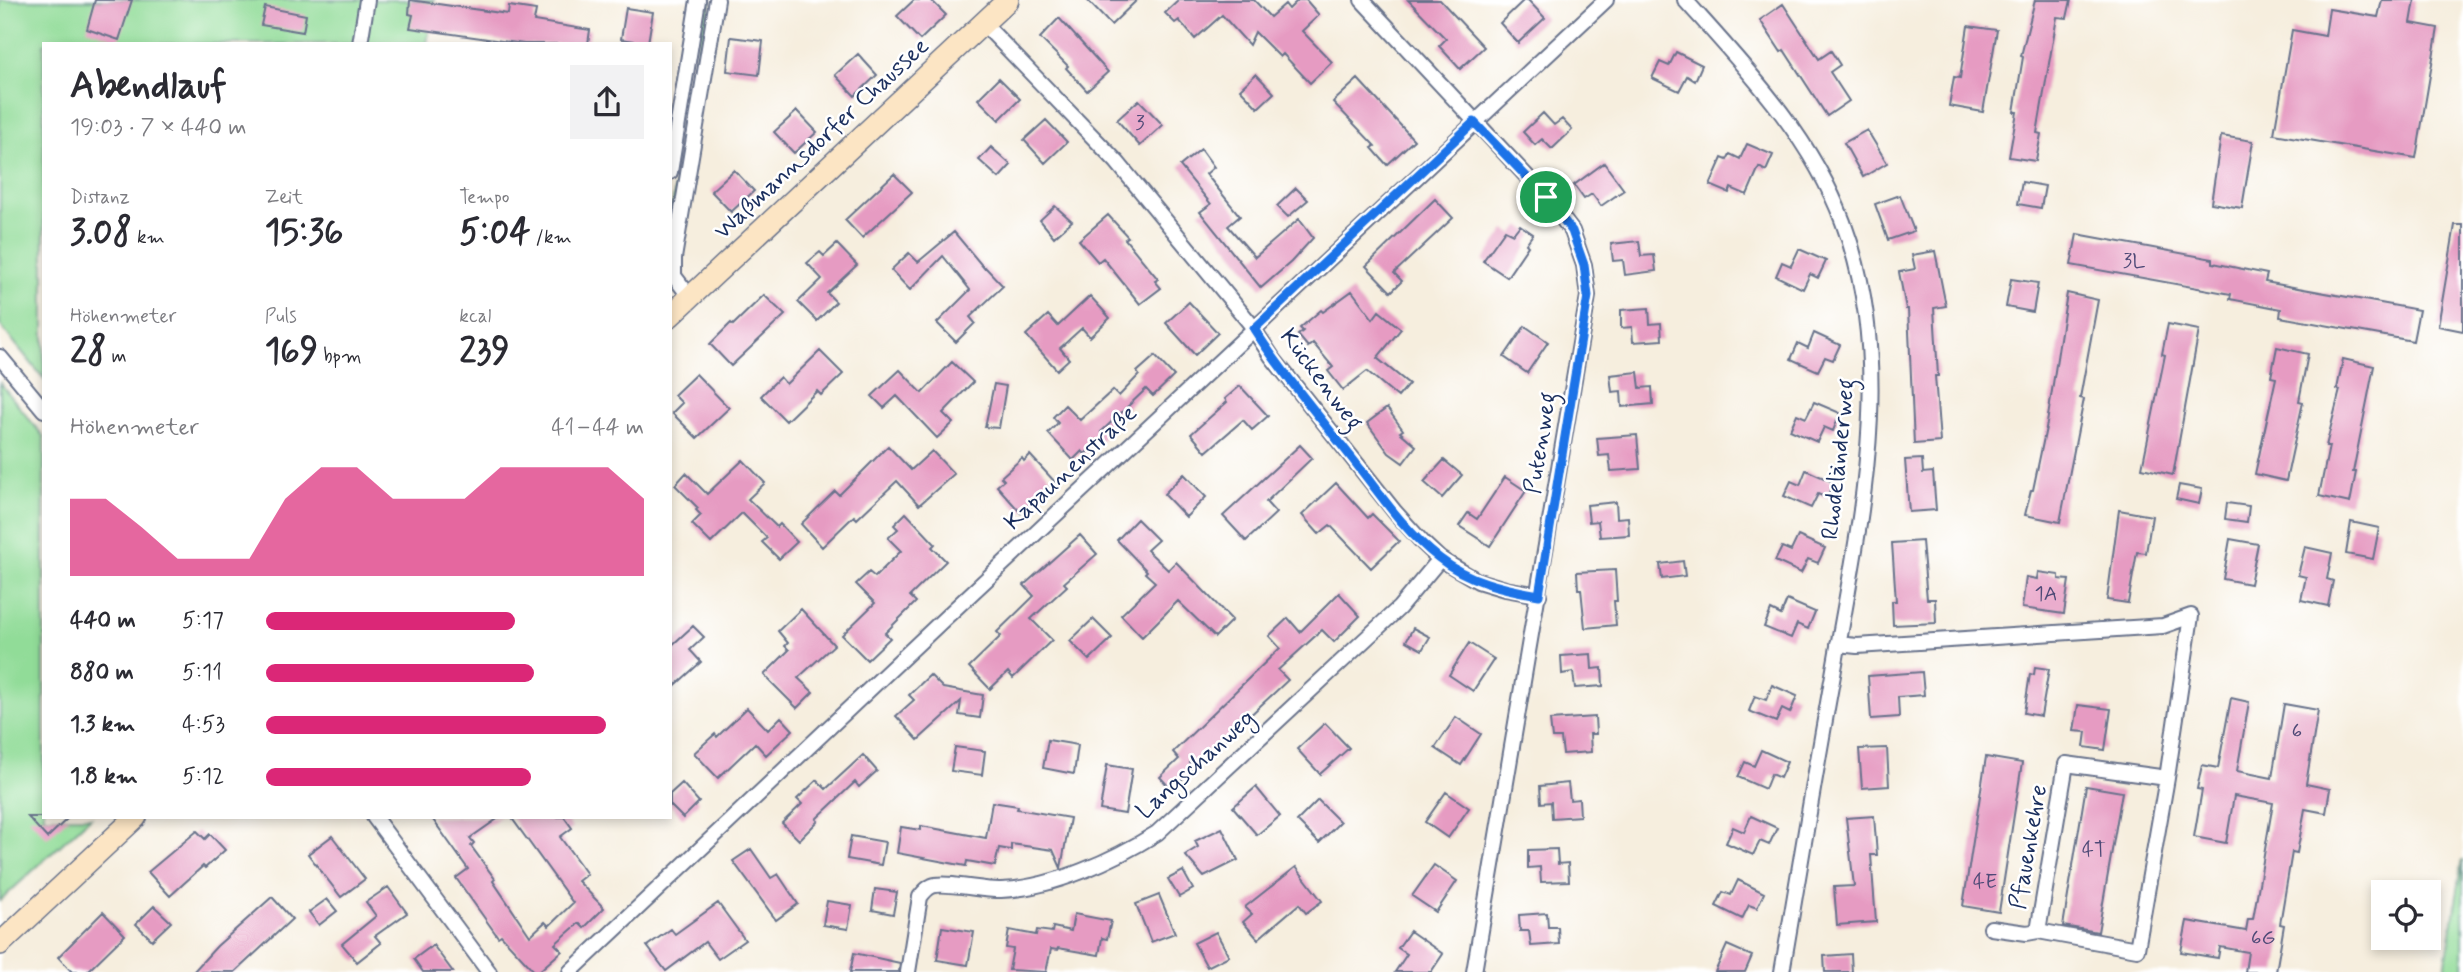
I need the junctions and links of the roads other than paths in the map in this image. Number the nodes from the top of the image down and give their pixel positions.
1 (367, 0) edge
2 (698, 0) edge
3 (717, 0) edge
4 (1008, 0) edge
5 (1362, 0) edge
6 (1606, 0) edge
7 (1685, 0) edge
8 (984, 23) junction
9 (360, 42) edge
10 (1474, 122) junction
11 (672, 160) edge
12 (690, 297) junction
13 (672, 313) edge
14 (1254, 329) junction
15 (0, 357) edge
16 (42, 408) edge
17 (1440, 559) junction
18 (1539, 595) junction
19 (1838, 644) junction
20 (2167, 778) junction
21 (134, 819) edge
22 (375, 819) edge
23 (1992, 928) dead end
24 (2038, 932) junction
25 (0, 944) edge
26 (489, 972) edge
27 (570, 972) edge
28 (908, 972) edge
29 (1474, 972) edge
30 (1782, 972) edge

1 - 9 street
2 - 11 street
3 - 12 street
4 - 8 street, Waßmannsdorfer Chaussee
5 - 10 street, Putenweg
6 - 10 street, Kapaunenstraße
7 - 19 street, Rhodeländerweg
8 - 12 street, Waßmannsdorfer Chaussee
8 - 14 street, Kückenweg
10 - 14 street, Kapaunenstraße
10 - 18 street, Putenweg
12 - 13 street, Waßmannsdorfer Chaussee
14 - 17 street, Kückenweg
14 - 27 street, Kapaunenstraße
15 - 16 street
17 - 18 street, Kückenweg
17 - 28 street, Langschanweg
18 - 29 street, Putenweg
19 - 20 street, Pfauenkehre
19 - 30 street, Rhodeländerweg
20 - 24 street, Pfauenkehre
20 - 24 street, Pfauenkehre
21 - 25 street
22 - 26 street
23 - 24 street

